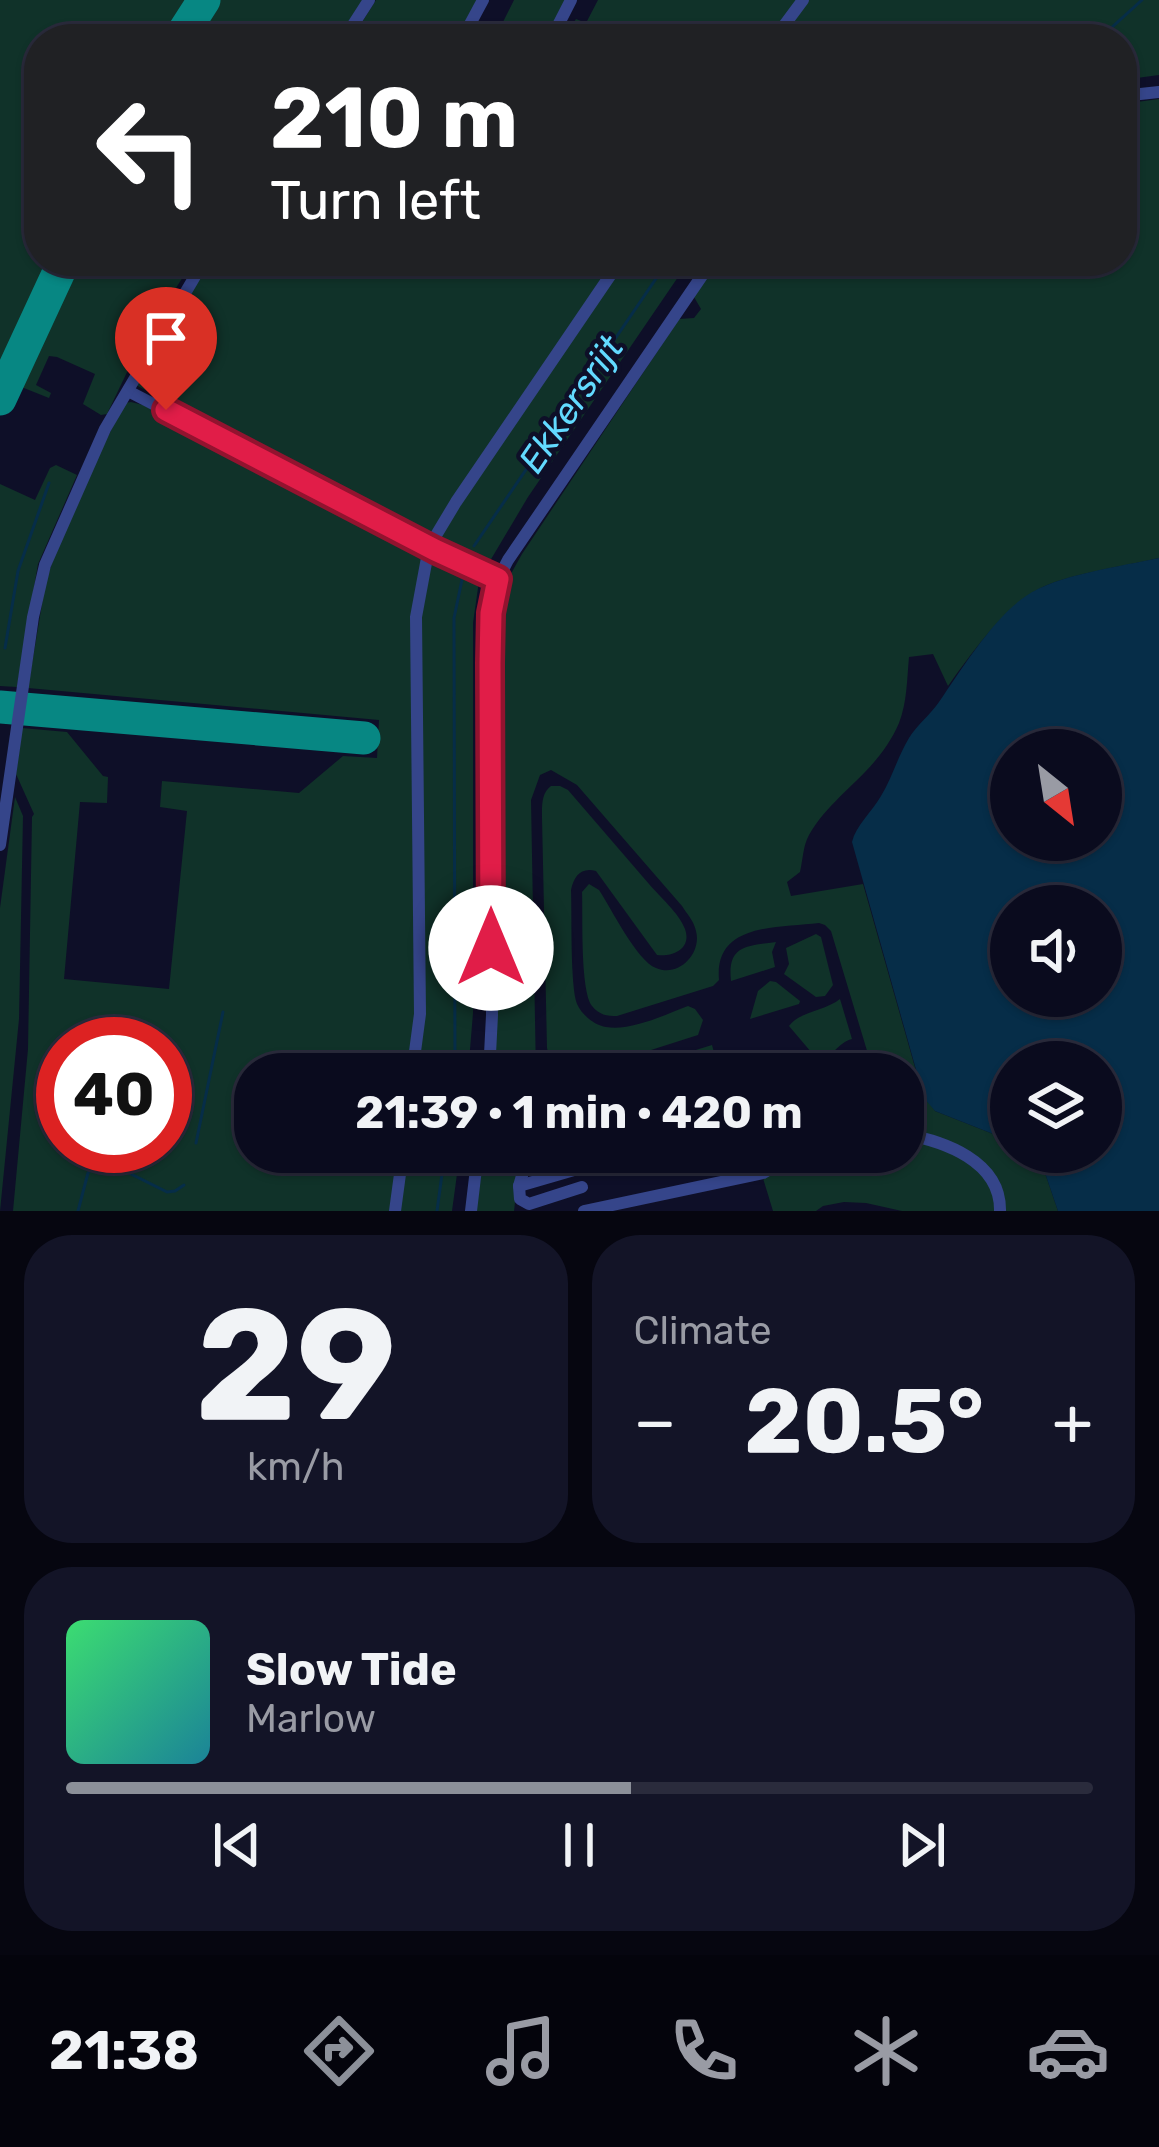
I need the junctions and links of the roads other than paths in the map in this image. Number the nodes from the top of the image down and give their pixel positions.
1 (196, 276) edge
2 (610, 276) edge
3 (702, 276) edge
4 (128, 391) junction
5 (429, 547) junction
6 (498, 579) junction
7 (0, 844) edge
8 (414, 1053) edge
9 (490, 1053) edge
10 (924, 1137) edge
11 (401, 1173) edge
12 (476, 1173) edge
13 (523, 1173) edge
14 (564, 1173) edge
15 (763, 1173) edge
16 (519, 1186) junction
17 (582, 1187) dead end
18 (395, 1211) edge
19 (471, 1211) edge
20 (584, 1211) edge
21 (1000, 1211) edge

1 - 4 street
2 - 5 street
3 - 6 street
4 - 5 street
4 - 7 street
5 - 6 street
5 - 8 street
6 - 9 street
10 - 21 street
11 - 18 street
12 - 19 street
13 - 16 street
14 - 16 street
15 - 20 street
16 - 17 street

